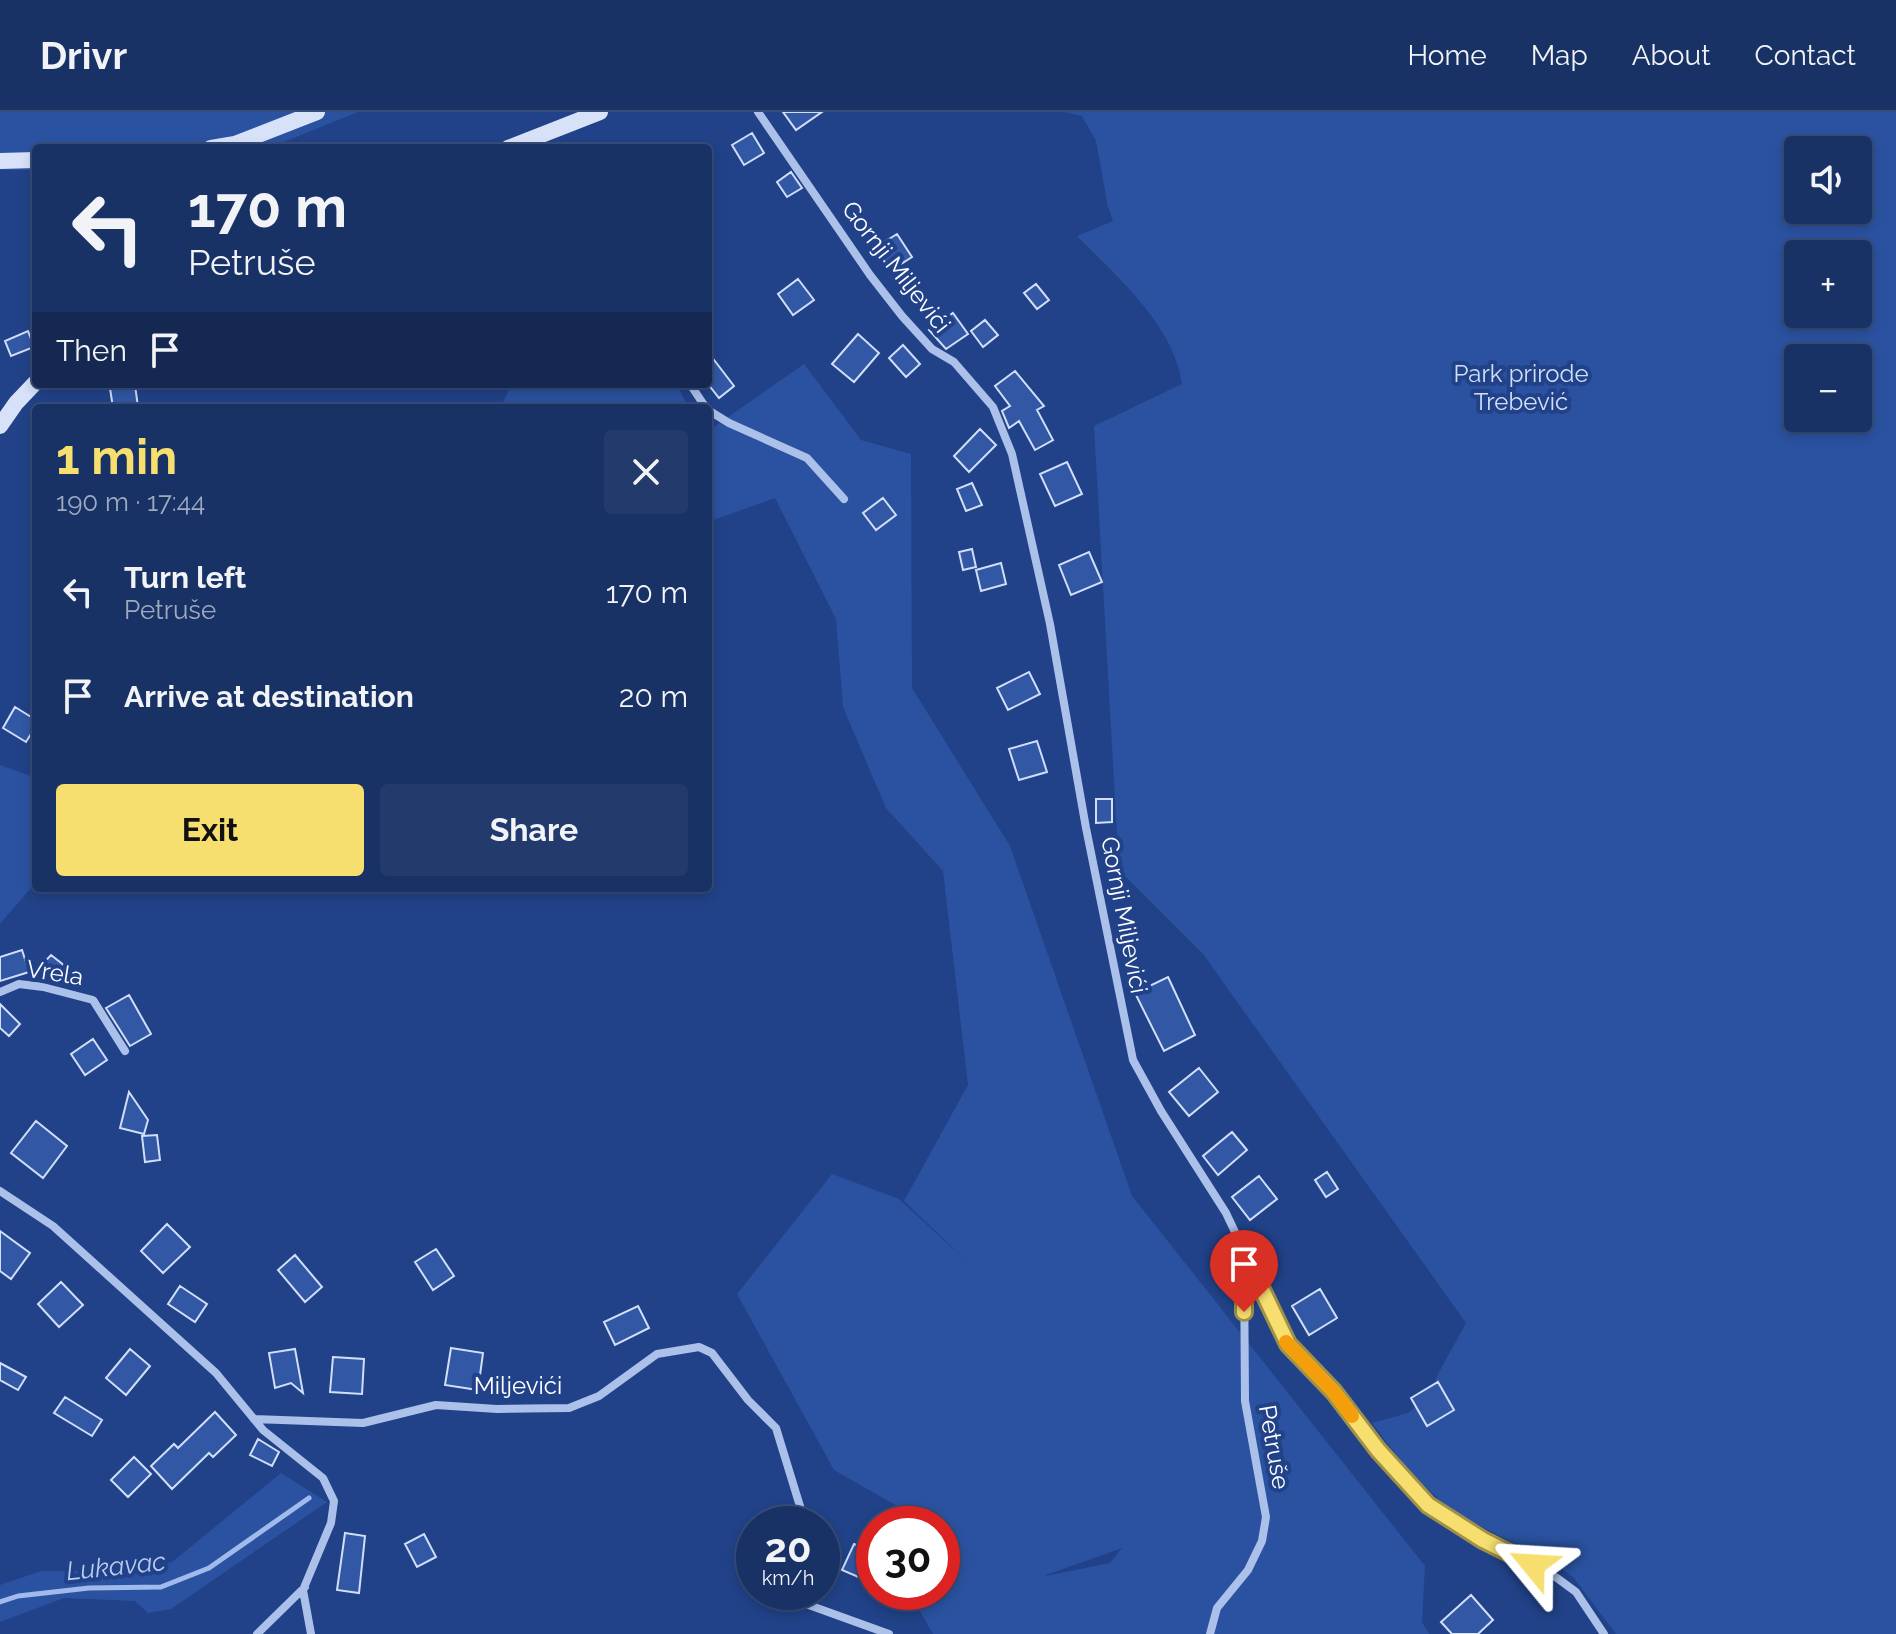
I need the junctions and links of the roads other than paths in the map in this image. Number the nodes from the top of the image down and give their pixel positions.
1 (317, 112) edge
2 (600, 112) edge
3 (758, 112) edge
4 (235, 144) edge
5 (519, 144) edge
6 (32, 160) edge
7 (0, 161) edge
8 (32, 386) edge
9 (712, 412) edge
10 (0, 426) edge
11 (844, 499) dead end
12 (0, 992) edge
13 (125, 1051) dead end
14 (0, 1191) edge
15 (1244, 1252) junction
16 (254, 1419) junction
17 (800, 1506) edge
18 (306, 1587) junction
19 (823, 1610) edge
20 (257, 1634) edge
21 (311, 1634) edge
22 (889, 1634) edge
23 (1210, 1634) edge
24 (1604, 1634) edge

1 - 4 main road
2 - 5 main road
3 - 15 street, Gornji Miljevići
6 - 7 main road
8 - 10 main road
9 - 11 street
12 - 13 street, Vrela
14 - 16 street
15 - 23 street, Petruše
15 - 24 street, Gornji Miljevići
16 - 17 street, Miljevići
16 - 18 street
18 - 20 street
18 - 21 street
19 - 22 street

